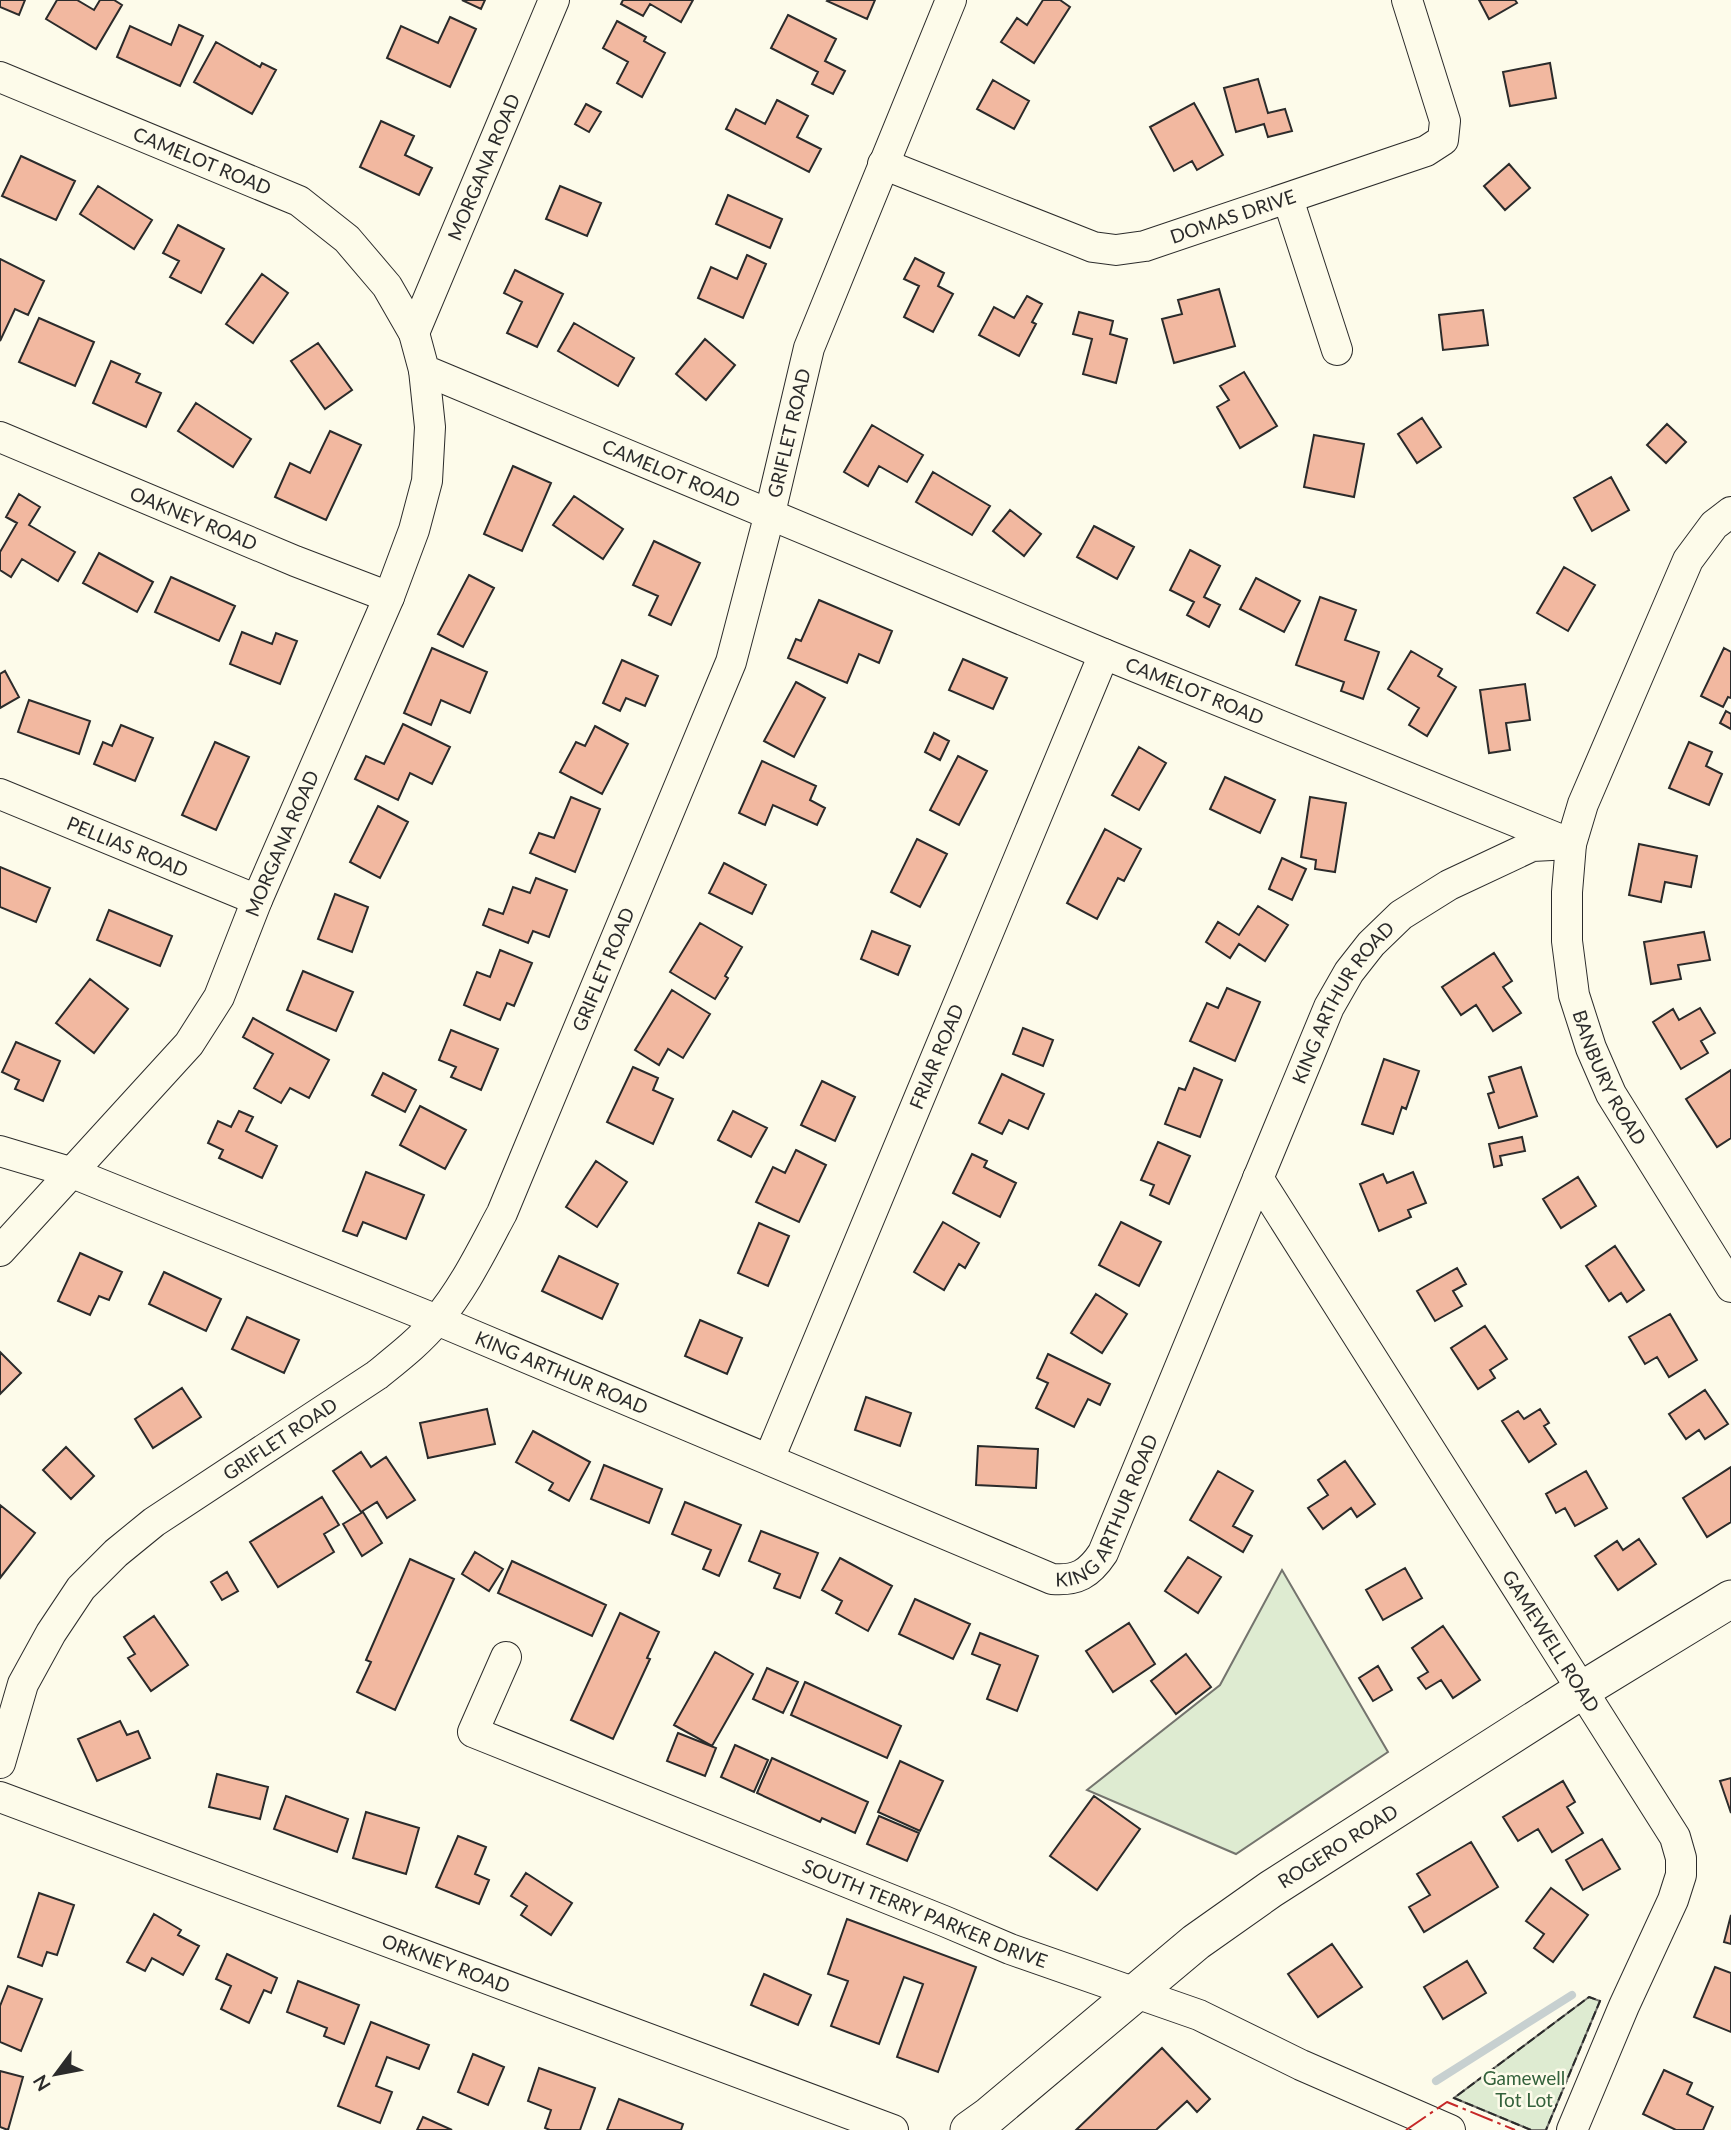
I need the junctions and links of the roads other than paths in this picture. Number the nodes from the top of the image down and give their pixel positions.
1 (554, 0) edge
2 (951, 0) edge
3 (1408, 0) edge
4 (0, 77) edge
5 (883, 164) junction
6 (1288, 199) junction
7 (414, 333) junction
8 (1337, 350) dead end
9 (424, 370) junction
10 (0, 437) edge
11 (1731, 512) edge
12 (770, 513) junction
13 (389, 597) junction
14 (1104, 654) junction
15 (0, 794) edge
16 (1571, 844) junction
17 (257, 900) junction
18 (0, 1151) edge
19 (70, 1172) junction
20 (1258, 1178) junction
21 (0, 1251) edge
22 (1731, 1287) edge
23 (437, 1320) junction
24 (769, 1459) junction
25 (1731, 1599) edge
26 (506, 1657) dead end
27 (1583, 1690) junction
28 (0, 1763) edge
29 (0, 1797) edge
30 (1135, 1994) junction
31 (893, 2130) edge
32 (969, 2130) edge
33 (1450, 2130) edge
34 (1572, 2130) edge

1 - 7 street, MORGANA ROAD
2 - 5 street, GRIFLET ROAD
3 - 6 street, DOMAS DRIVE
4 - 7 street, CAMELOT ROAD
5 - 6 street, DOMAS DRIVE
5 - 12 street, GRIFLET ROAD
6 - 8 street
7 - 9 street, CAMELOT ROAD
9 - 12 street, CAMELOT ROAD
9 - 13 street, MORGANA ROAD
10 - 13 street, OAKNEY ROAD
11 - 16 street
12 - 14 street, CAMELOT ROAD
12 - 23 street, GRIFLET ROAD
13 - 17 street, MORGANA ROAD
14 - 16 street, CAMELOT ROAD
14 - 24 street, FRIAR ROAD
15 - 17 street, PELLIAS ROAD
16 - 20 street, KING ARTHUR ROAD
16 - 22 street, BANBURY ROAD
17 - 19 street, MORGANA ROAD
18 - 19 street, KING ARTHUR ROAD
19 - 21 street, MORGANA ROAD
19 - 23 street, KING ARTHUR ROAD
20 - 24 street, KING ARTHUR ROAD
20 - 27 street, GAMEWELL ROAD
23 - 24 street, KING ARTHUR ROAD
23 - 28 street, GRIFLET ROAD
25 - 27 main road, ROGERO ROAD
26 - 30 street, SOUTH TERRY PARKER DRIVE
27 - 30 main road, ROGERO ROAD
27 - 34 street, GAMEWELL ROAD
29 - 31 street, ORKNEY ROAD
30 - 32 main road, ROGERO ROAD
30 - 33 street, SOUTH TERRY PARKER DRIVE

